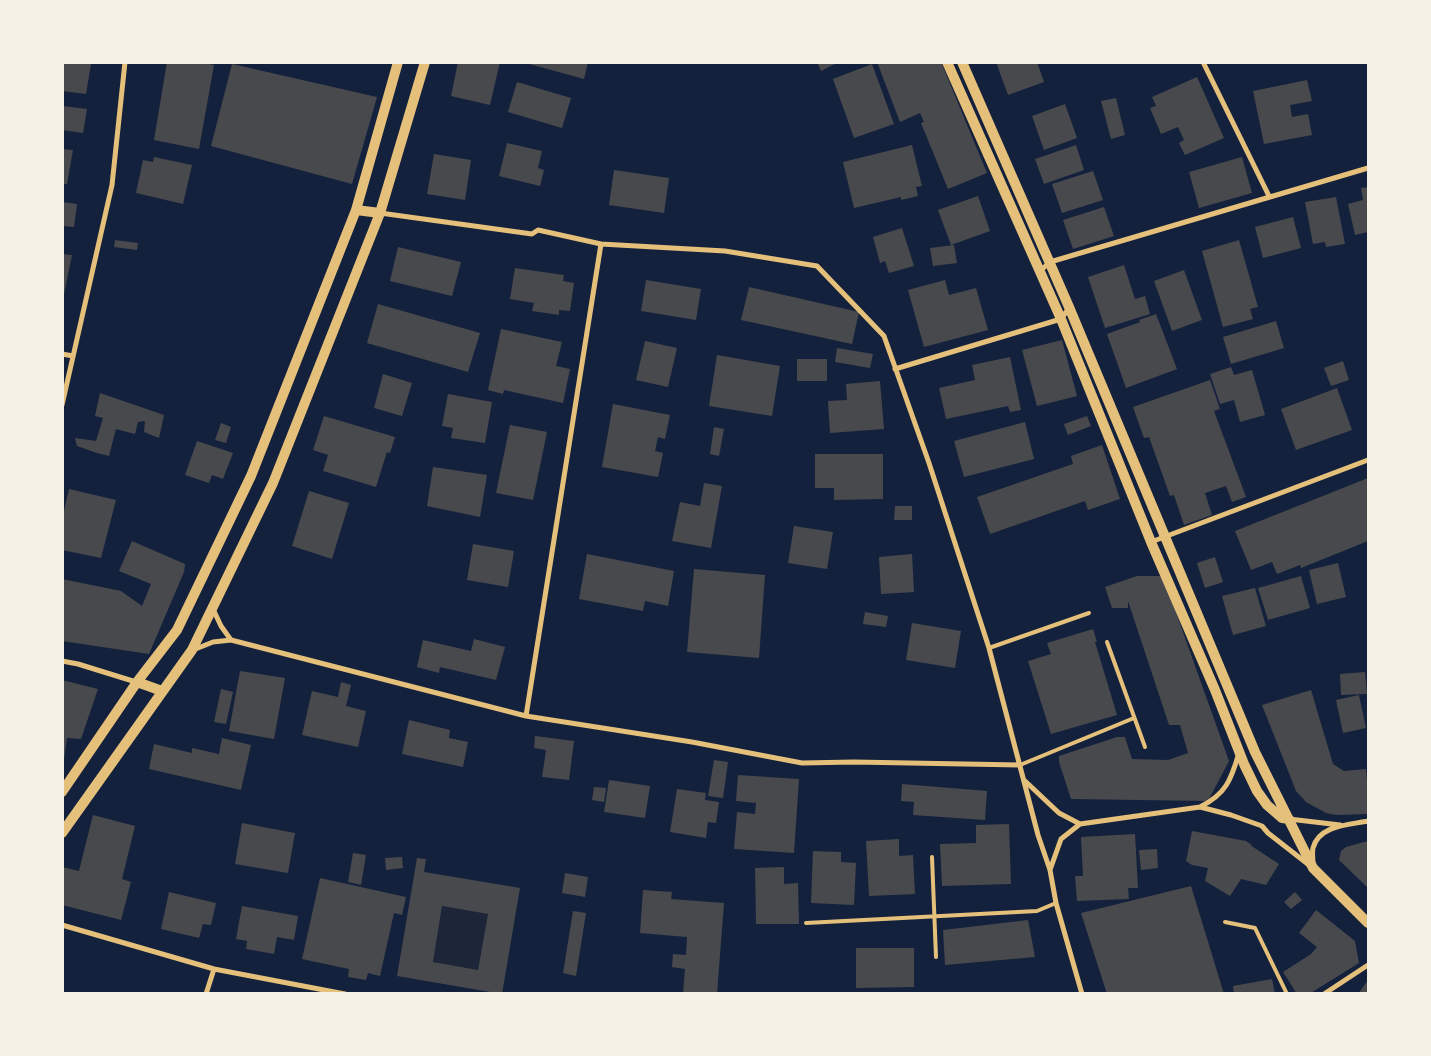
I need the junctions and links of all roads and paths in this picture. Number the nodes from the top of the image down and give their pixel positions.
1 (125, 62) edge
2 (398, 62) edge
3 (424, 62) edge
4 (947, 62) edge
5 (962, 62) edge
6 (1203, 62) edge
7 (1368, 168) edge
8 (1269, 196) junction
9 (356, 210) junction
10 (380, 213) junction
11 (601, 244) junction
12 (1050, 262) junction
13 (1039, 272) junction
14 (1069, 307) junction
15 (1061, 319) junction
16 (62, 354) edge
17 (73, 356) junction
18 (895, 369) junction
19 (62, 405) edge
20 (1368, 460) edge
21 (1164, 537) junction
22 (1151, 542) junction
23 (213, 608) junction
24 (1089, 614) dead end
25 (231, 640) junction
26 (1107, 642) dead end
27 (989, 648) junction
28 (192, 650) junction
29 (62, 661) edge
30 (137, 682) junction
31 (162, 691) junction
32 (526, 716) junction
33 (1134, 718) junction
34 (1146, 747) dead end
35 (1240, 750) junction
36 (1020, 765) junction
37 (1024, 781) junction
38 (62, 792) edge
39 (1200, 807) junction
40 (1289, 819) junction
41 (1368, 821) edge
42 (1080, 824) junction
43 (1345, 826) junction
44 (62, 834) edge
45 (932, 857) dead end
46 (1314, 868) junction
47 (1050, 870) junction
48 (1056, 903) junction
49 (935, 917) junction
50 (1225, 922) dead end
51 (1368, 923) edge
52 (806, 924) dead end
53 (62, 925) edge
54 (936, 957) dead end
55 (1368, 965) edge
56 (214, 969) junction
57 (206, 994) edge
58 (344, 994) edge
59 (1082, 994) edge
60 (1287, 994) edge
61 (1324, 994) edge

1 - 17 street
2 - 9 main road
3 - 10 main road
4 - 13 main road
5 - 12 main road
6 - 8 street
7 - 8 street
8 - 12 street
9 - 10 main road
9 - 30 main road
10 - 11 street
10 - 23 main road
11 - 18 street
11 - 32 street
12 - 13 street
12 - 14 main road
13 - 15 main road
14 - 15 street
14 - 21 main road
15 - 18 street
15 - 22 main road
16 - 17 street
17 - 19 street
18 - 27 street
20 - 21 street
21 - 22 street
21 - 40 main road
22 - 35 main road
23 - 25 street
23 - 28 main road
24 - 27 lane
25 - 28 street
25 - 32 street
26 - 33 lane
27 - 36 street
28 - 31 main road
29 - 30 street
30 - 31 main road
30 - 38 main road
31 - 44 main road
32 - 36 street
33 - 34 lane
33 - 36 lane
35 - 39 street
35 - 40 main road
36 - 37 street
37 - 42 street
37 - 47 street
39 - 42 street
39 - 46 street
40 - 43 street
40 - 46 main road
41 - 43 street
42 - 47 street
43 - 46 street
45 - 49 lane
46 - 51 main road
47 - 48 street
48 - 49 lane
48 - 59 street
49 - 52 lane
49 - 54 lane
50 - 60 lane
53 - 56 street
55 - 61 street
56 - 57 street
56 - 58 street

